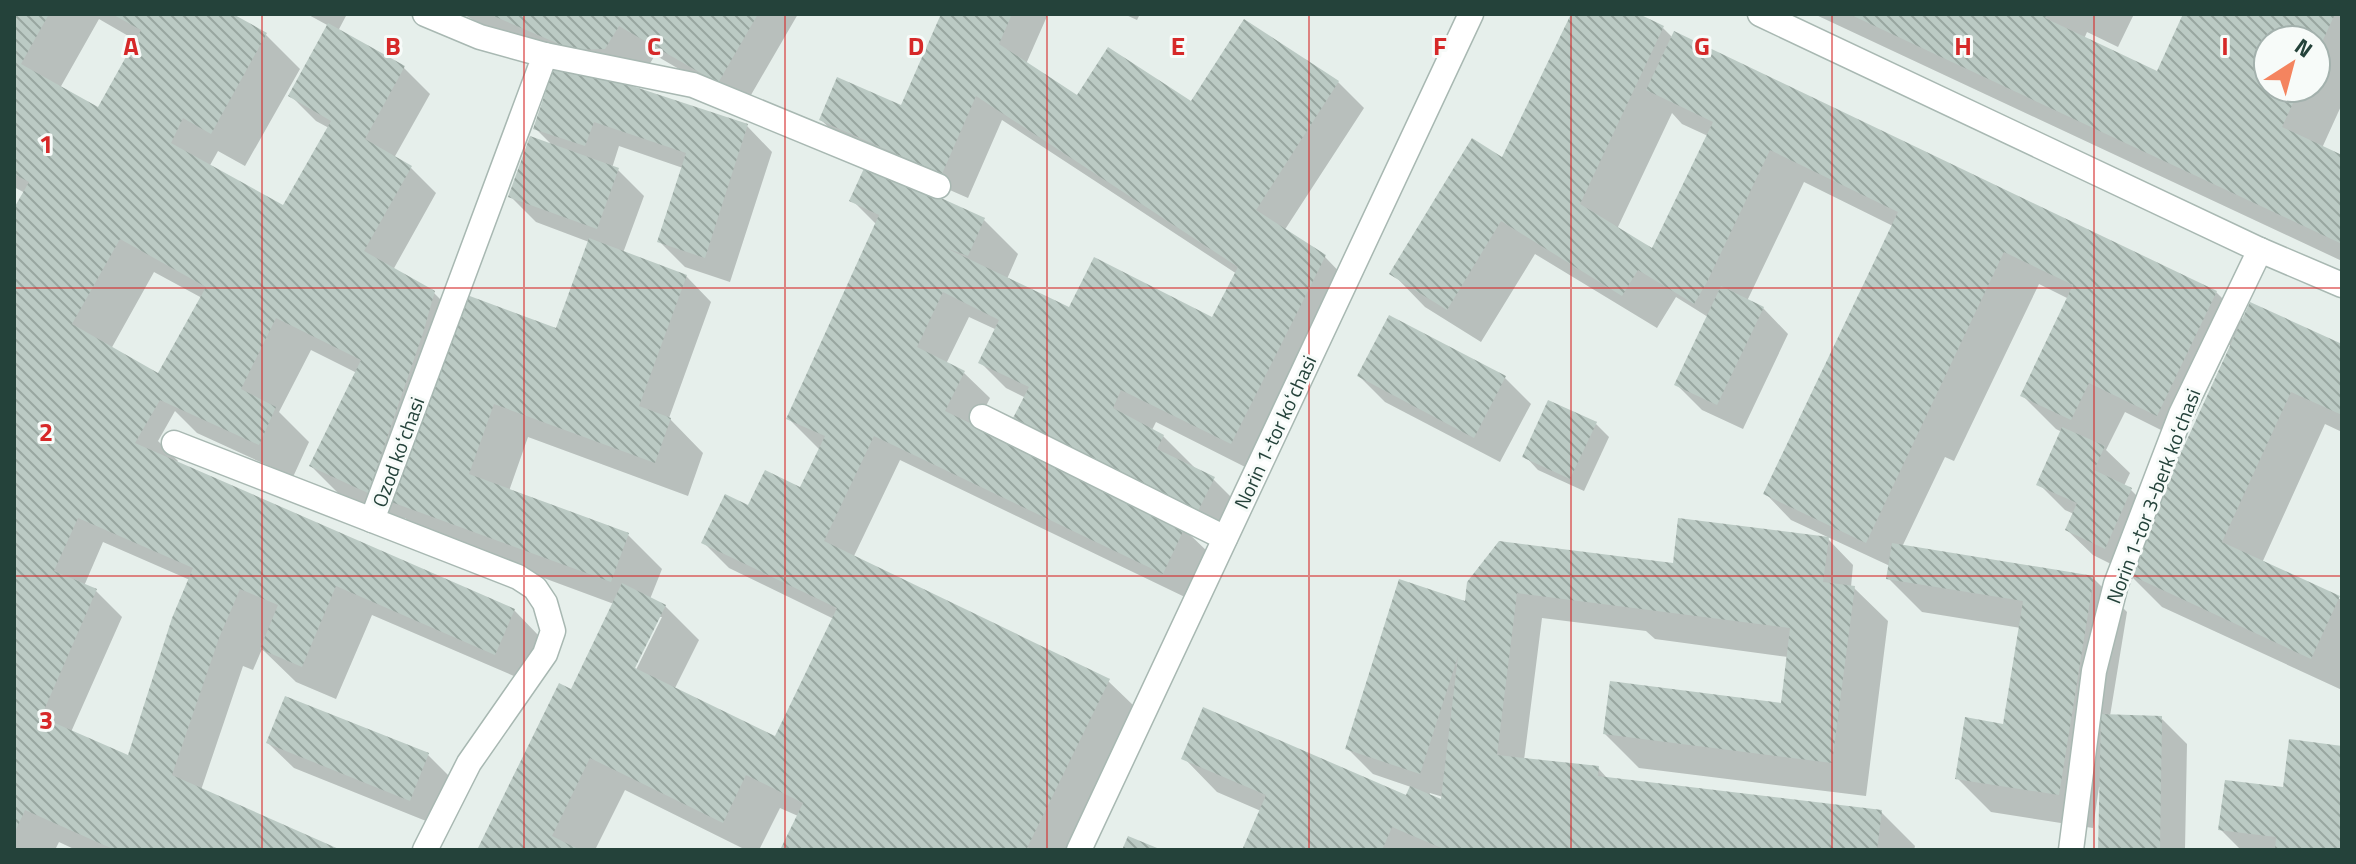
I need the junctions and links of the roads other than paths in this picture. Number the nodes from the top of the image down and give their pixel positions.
1 (425, 14) edge
2 (1471, 14) edge
3 (1760, 14) edge
4 (545, 55) junction
5 (938, 186) dead end
6 (2260, 250) junction
7 (2342, 285) edge
8 (982, 417) dead end
9 (174, 443) dead end
10 (372, 520) junction
11 (1225, 538) junction
12 (425, 850) edge
13 (1079, 850) edge
14 (2071, 850) edge

1 - 4 street
2 - 11 street, Norin 1-tor koʻchasi
3 - 6 street
4 - 5 street
4 - 10 street, Ozod koʻchasi
6 - 7 street
6 - 14 street, Norin 1-tor 3-berk koʻchasi
8 - 11 street
9 - 10 street
10 - 12 street, Ozod koʻchasi
11 - 13 street, Norin 1-tor koʻchasi

